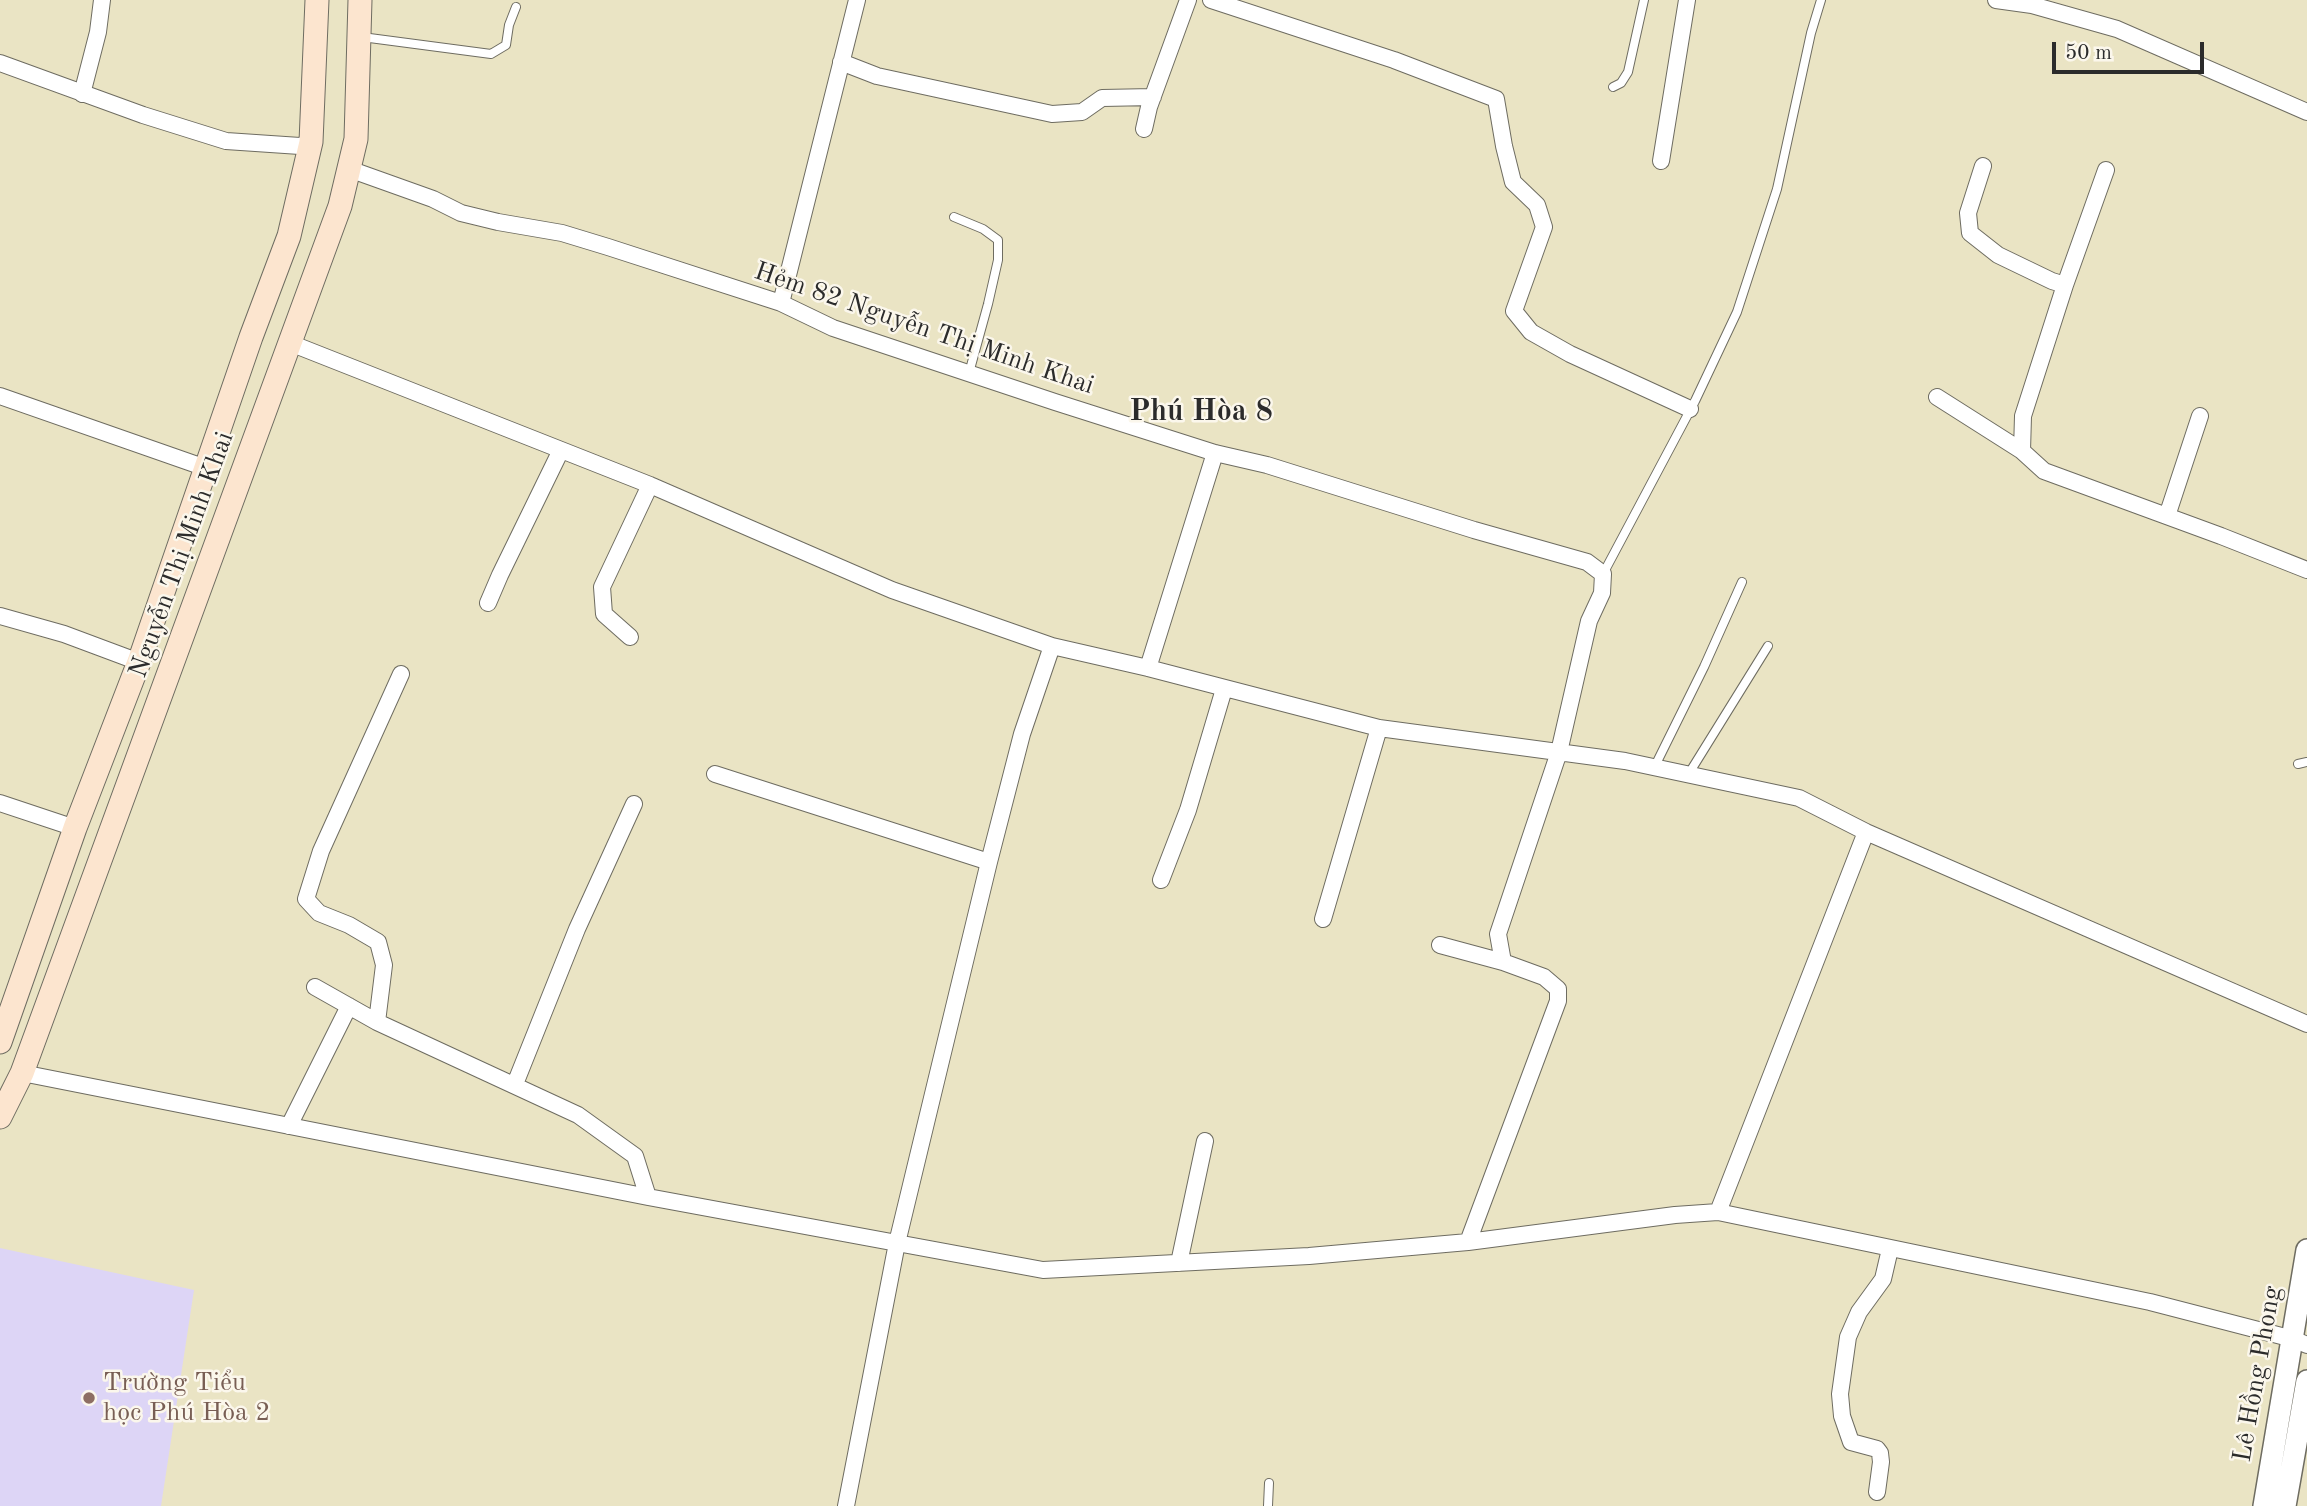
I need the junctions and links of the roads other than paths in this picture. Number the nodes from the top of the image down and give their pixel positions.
1 (102, 0) edge
2 (308, 0) edge
3 (317, 0) edge
4 (360, 0) edge
5 (857, 0) edge
6 (1188, 0) edge
7 (1211, 0) edge
8 (1644, 0) edge
9 (1686, 0) edge
10 (1821, 0) edge
11 (1996, 0) edge
12 (2044, 4) edge
13 (516, 7) dead end
14 (359, 37) junction
15 (841, 62) junction
16 (0, 63) edge
17 (1613, 87) dead end
18 (82, 94) junction
19 (1153, 97) junction
20 (2307, 112) edge
21 (1144, 129) dead end
22 (311, 142) junction
23 (1661, 160) dead end
24 (1983, 166) dead end
25 (349, 169) junction
26 (2106, 170) dead end
27 (954, 217) dead end
28 (2065, 285) junction
29 (781, 303) junction
30 (290, 343) junction
31 (969, 373) junction
32 (0, 396) edge
33 (1937, 397) dead end
34 (1690, 409) junction
35 (2200, 416) dead end
36 (561, 450) junction
37 (2022, 451) junction
38 (1215, 453) junction
39 (206, 468) junction
40 (650, 485) junction
41 (2167, 516) junction
42 (2307, 570) edge
43 (1602, 574) junction
44 (1742, 582) dead end
45 (488, 603) dead end
46 (0, 616) edge
47 (630, 637) dead end
48 (1052, 646) junction
49 (1768, 646) dead end
50 (139, 662) junction
51 (1148, 668) junction
52 (401, 674) dead end
53 (1224, 689) junction
54 (1379, 728) junction
55 (1559, 752) junction
56 (1654, 768) junction
57 (715, 774) dead end
58 (1688, 775) junction
59 (0, 803) edge
60 (634, 804) dead end
61 (75, 828) junction
62 (1866, 832) junction
63 (989, 862) junction
64 (1161, 880) dead end
65 (1323, 919) dead end
66 (1440, 945) dead end
67 (1503, 962) junction
68 (314, 987) dead end
69 (349, 1006) junction
70 (377, 1022) junction
71 (2307, 1024) edge
72 (0, 1042) edge
73 (22, 1073) junction
74 (515, 1084) junction
75 (0, 1117) edge
76 (289, 1126) junction
77 (1205, 1141) dead end
78 (648, 1197) junction
79 (1718, 1212) junction
80 (1468, 1241) junction
81 (897, 1243) junction
82 (1890, 1249) junction
83 (2307, 1250) edge
84 (1179, 1263) junction
85 (2300, 1342) edge
86 (2307, 1381) edge
87 (1269, 1483) dead end
88 (1877, 1492) dead end
89 (846, 1506) edge
90 (1268, 1506) edge
91 (2264, 1506) edge
92 (2285, 1506) edge

1 - 18 street
2 - 3 street
3 - 22 main road, Nguyễn Thị Minh Khai
4 - 14 main road, Nguyễn Thị Minh Khai
5 - 15 street
6 - 19 street
7 - 34 street
8 - 17 lane
9 - 23 street
10 - 34 lane
11 - 12 street
12 - 20 street
13 - 14 lane
14 - 25 main road, Nguyễn Thị Minh Khai
15 - 19 street
15 - 29 street
16 - 18 street
18 - 22 street
19 - 21 street
22 - 39 main road, Nguyễn Thị Minh Khai
24 - 28 street
25 - 29 street, Hẻm 82 Nguyễn Thị Minh Khai
25 - 30 main road, Nguyễn Thị Minh Khai
26 - 28 street
27 - 31 lane
28 - 37 street
29 - 31 street, Hẻm 82 Nguyễn Thị Minh Khai
30 - 36 street
30 - 73 main road, Nguyễn Thị Minh Khai
31 - 38 street, Hẻm 82 Nguyễn Thị Minh Khai
32 - 39 street
33 - 37 street
34 - 43 lane
35 - 41 street
36 - 40 street
36 - 45 street
37 - 41 street
38 - 43 street, Hẻm 82 Nguyễn Thị Minh Khai
38 - 51 street
39 - 50 main road, Nguyễn Thị Minh Khai
40 - 47 street
40 - 48 street
41 - 42 street
43 - 55 street
44 - 56 lane
46 - 50 street
48 - 51 street
48 - 63 street
49 - 58 lane
50 - 61 main road, Nguyễn Thị Minh Khai
51 - 53 street
52 - 70 street
53 - 54 street
53 - 64 street
54 - 55 street
54 - 65 street
55 - 56 street
55 - 67 street
56 - 58 street
57 - 63 street
58 - 62 street
59 - 61 street
60 - 74 street
61 - 72 main road, Nguyễn Thị Minh Khai
62 - 71 street
62 - 79 street
63 - 81 street
66 - 67 street
67 - 80 street
68 - 69 street
69 - 70 street
69 - 76 street
70 - 74 street
73 - 75 main road, Nguyễn Thị Minh Khai
73 - 76 street
74 - 78 street
76 - 78 street
77 - 84 street
78 - 81 street
79 - 80 street
79 - 82 street
80 - 84 street
81 - 84 street
81 - 89 street
82 - 85 street
82 - 88 street
83 - 85 street, Lê Hồng Phong
85 - 91 street, Lê Hồng Phong
86 - 92 street, Lê Hồng Phong
87 - 90 lane

